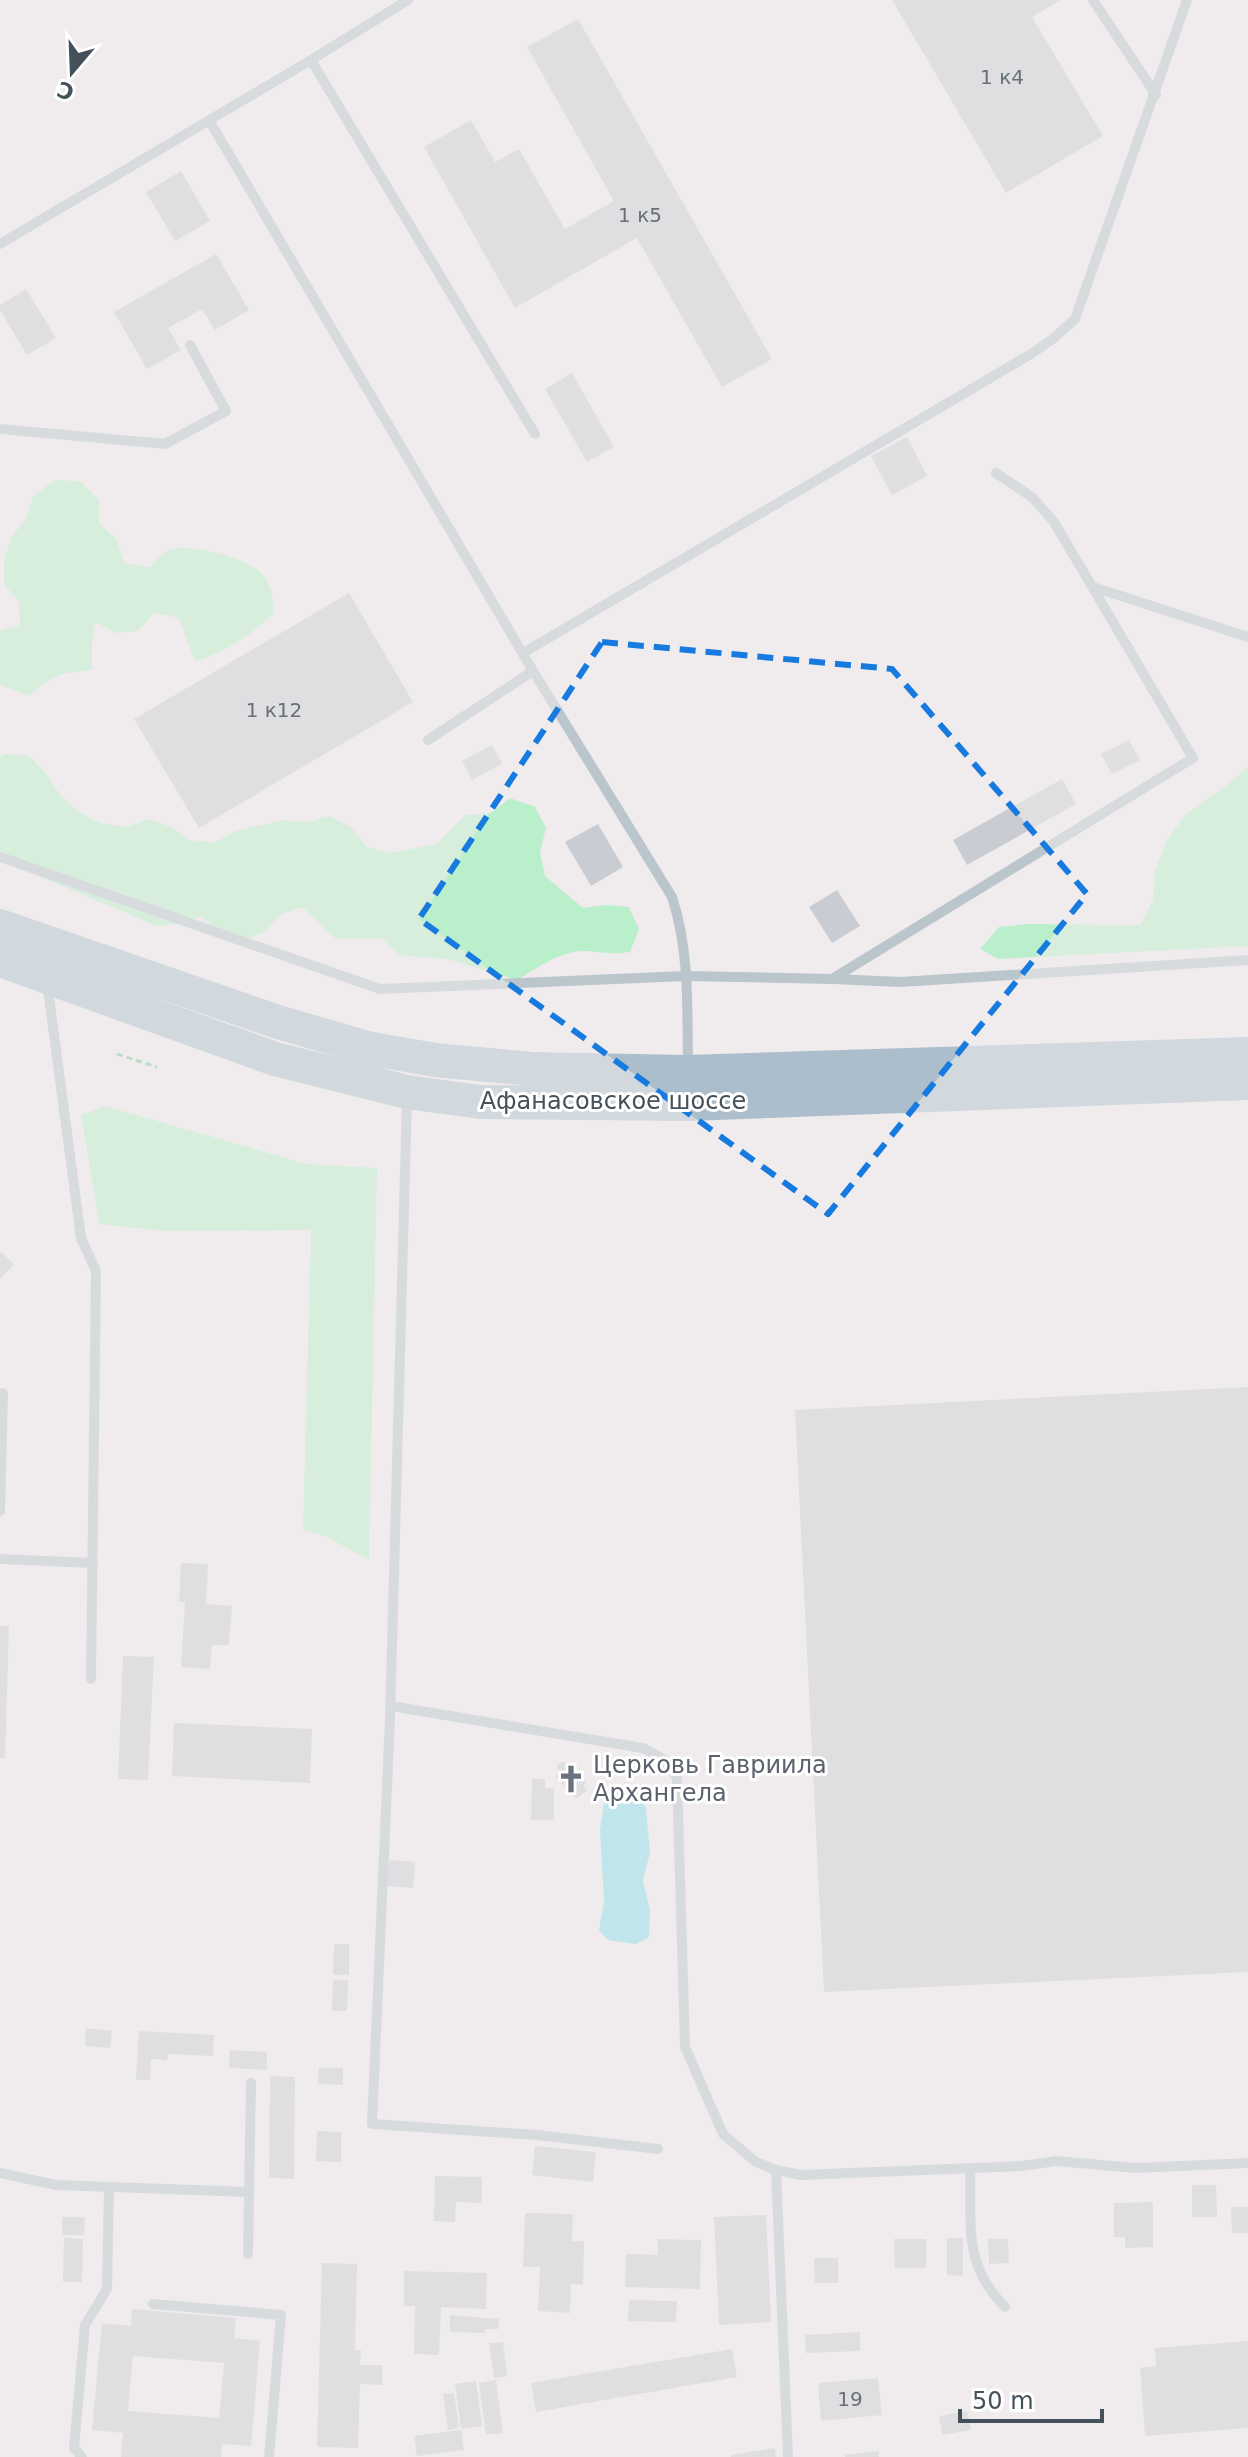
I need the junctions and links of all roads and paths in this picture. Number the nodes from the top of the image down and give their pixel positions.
1 (408, 0) edge
2 (1093, 0) edge
3 (1187, 0) edge
4 (311, 60) junction
5 (1156, 95) junction
6 (209, 120) junction
7 (0, 244) edge
8 (190, 345) dead end
9 (0, 429) edge
10 (535, 434) dead end
11 (996, 473) dead end
12 (1093, 587) junction
13 (1248, 637) edge
14 (523, 653) junction
15 (533, 671) junction
16 (428, 740) dead end
17 (0, 857) edge
18 (0, 926) edge
19 (0, 960) edge
20 (1248, 960) edge
21 (46, 976) junction
22 (686, 976) junction
23 (832, 979) junction
24 (117, 1054) dead end
25 (1248, 1054) edge
26 (157, 1067) dead end
27 (1248, 1083) edge
28 (689, 1088) junction
29 (407, 1092) junction
30 (3, 1393) dead end
31 (0, 1511) edge
32 (0, 1559) edge
33 (93, 1563) junction
34 (91, 1679) dead end
35 (391, 1706) junction
36 (251, 2083) dead end
37 (658, 2149) dead end
38 (1248, 2163) edge
39 (970, 2168) junction
40 (776, 2170) junction
41 (0, 2173) edge
42 (109, 2187) junction
43 (249, 2192) junction
44 (248, 2254) dead end
45 (153, 2304) dead end
46 (1005, 2307) dead end
47 (82, 2457) edge
48 (269, 2457) edge
49 (788, 2457) edge

1 - 4 lane
2 - 5 lane
3 - 5 lane
4 - 6 lane
4 - 10 lane
5 - 14 lane
6 - 7 lane
6 - 14 lane
8 - 9 lane
11 - 12 lane
12 - 13 lane
12 - 23 lane
14 - 15 lane
15 - 16 lane
15 - 22 lane
17 - 22 lane
18 - 28 main road, Афанасовское шоссе
19 - 21 main road, Афанасовское шоссе
20 - 23 lane
21 - 29 main road, Афанасовское шоссе
21 - 33 lane
22 - 23 lane
22 - 28 lane
24 - 26 path
25 - 28 main road, Афанасовское шоссе
27 - 28 main road, Афанасовское шоссе
28 - 29 main road, Афанасовское шоссе
29 - 35 lane
30 - 31 lane
32 - 33 lane
33 - 34 lane
35 - 37 lane
35 - 40 lane
36 - 43 lane
38 - 39 lane
39 - 40 lane
39 - 46 lane
40 - 49 lane
41 - 42 lane
42 - 43 lane
42 - 47 lane
43 - 44 lane
45 - 48 lane

